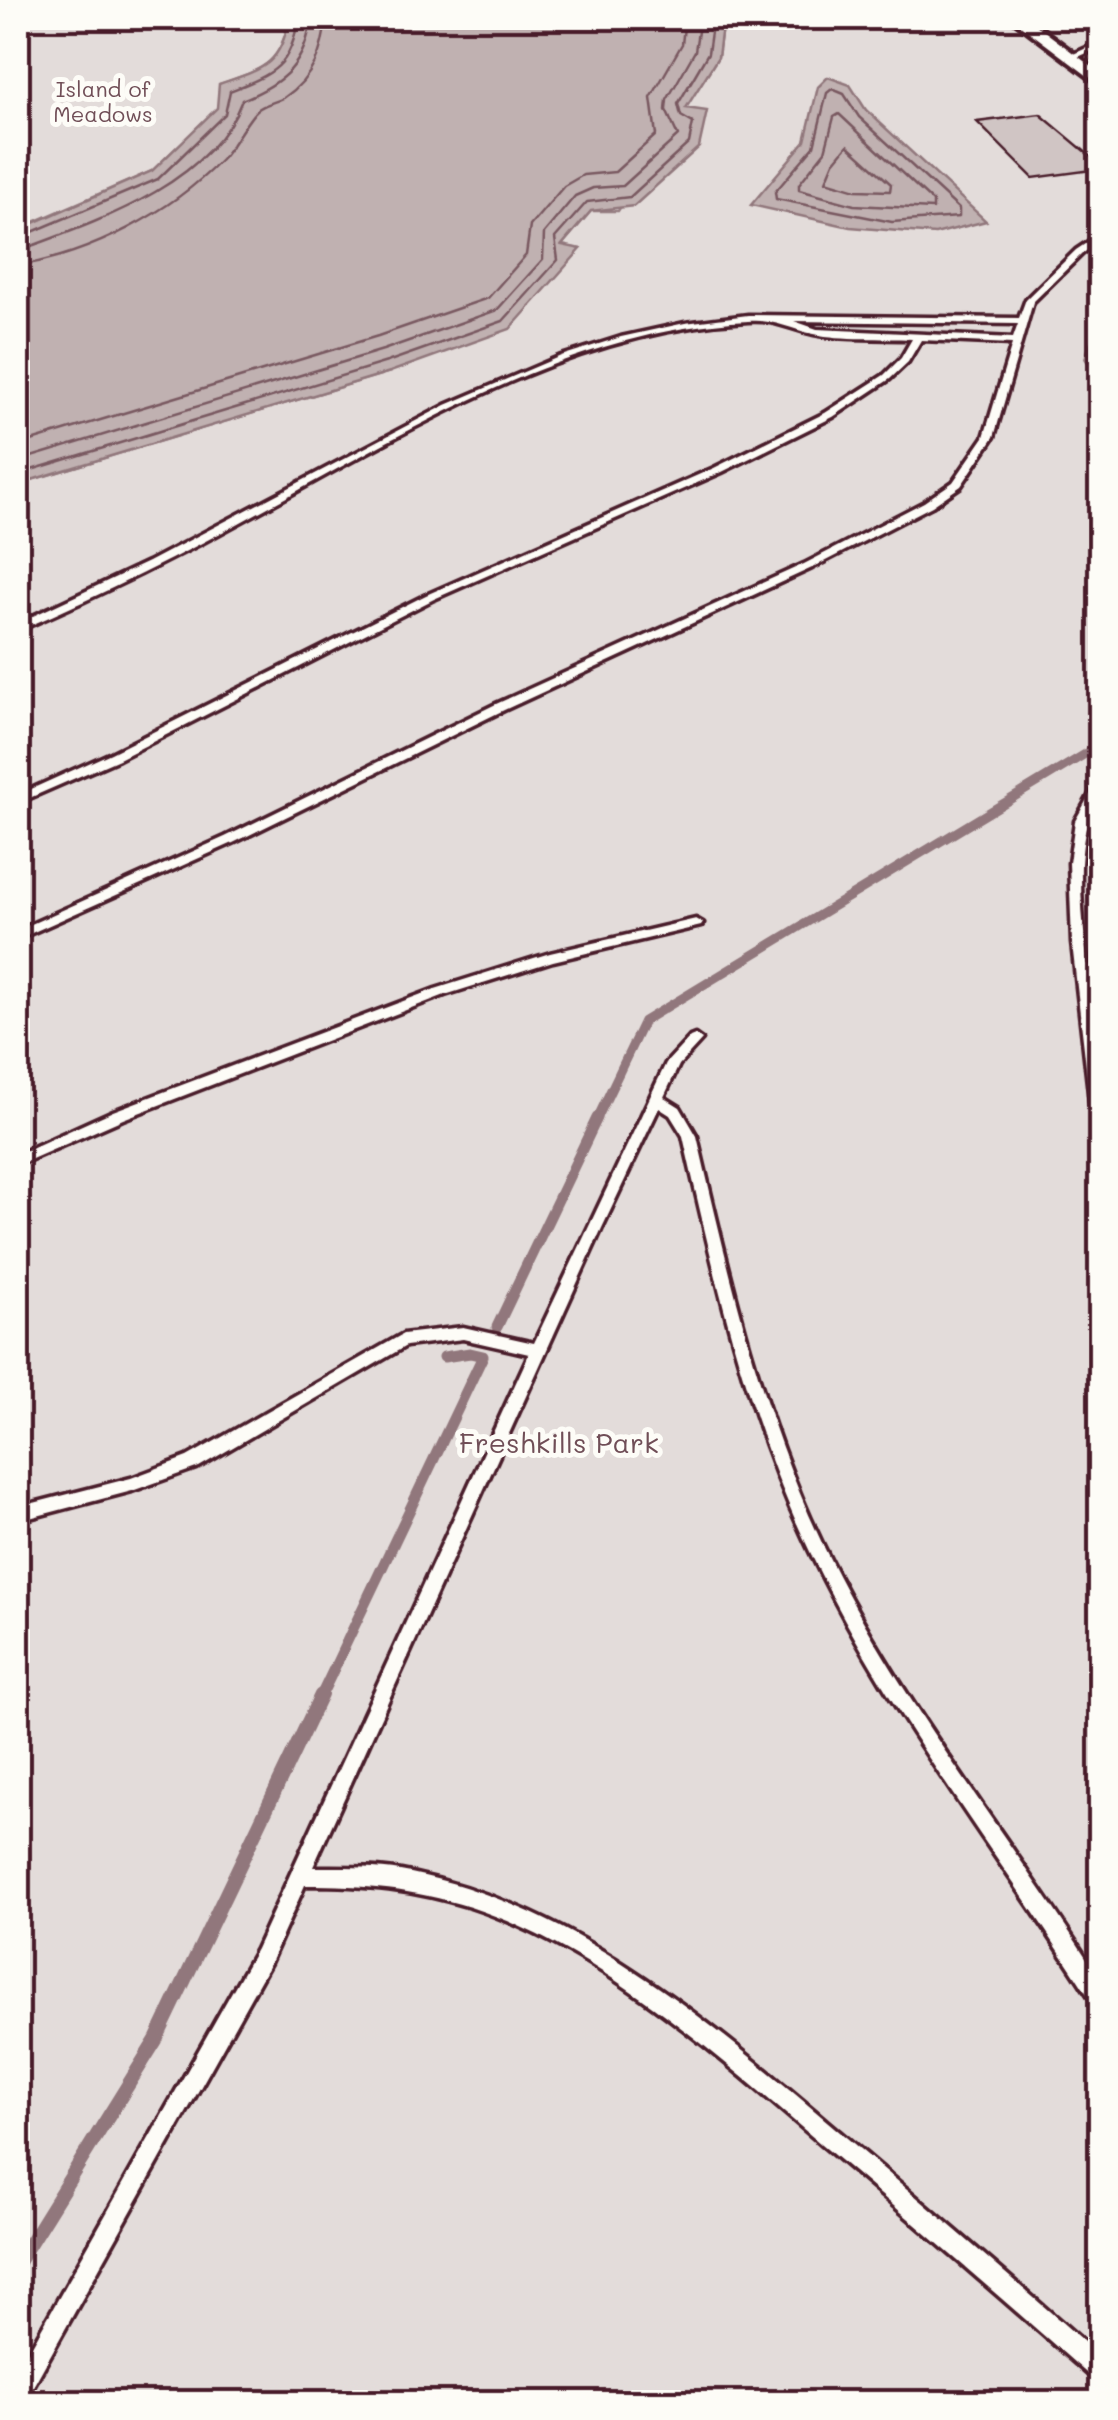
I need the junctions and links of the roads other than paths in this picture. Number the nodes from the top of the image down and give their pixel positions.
1 (1018, 18) edge
2 (1100, 44) edge
3 (1073, 56) junction
4 (1100, 80) edge
5 (1100, 237) edge
6 (778, 318) junction
7 (1020, 321) junction
8 (918, 337) junction
9 (1016, 341) junction
10 (18, 627) edge
11 (1100, 787) edge
12 (18, 799) edge
13 (696, 924) dead end
14 (18, 935) edge
15 (695, 1040) dead end
16 (656, 1099) junction
17 (1100, 1128) edge
18 (18, 1160) edge
19 (538, 1350) junction
20 (18, 1514) edge
21 (300, 1876) junction
22 (1100, 1996) edge
23 (1100, 2370) edge
24 (18, 2391) edge

1 - 3 street
2 - 3 lane
3 - 4 street
5 - 7 lane
6 - 7 lane
6 - 8 lane
6 - 10 lane
7 - 9 lane
8 - 9 lane
8 - 12 lane
9 - 14 lane
11 - 17 lane
13 - 18 lane
15 - 16 lane
16 - 19 lane
16 - 22 lane
19 - 20 lane
19 - 21 lane
21 - 23 lane
21 - 24 lane

